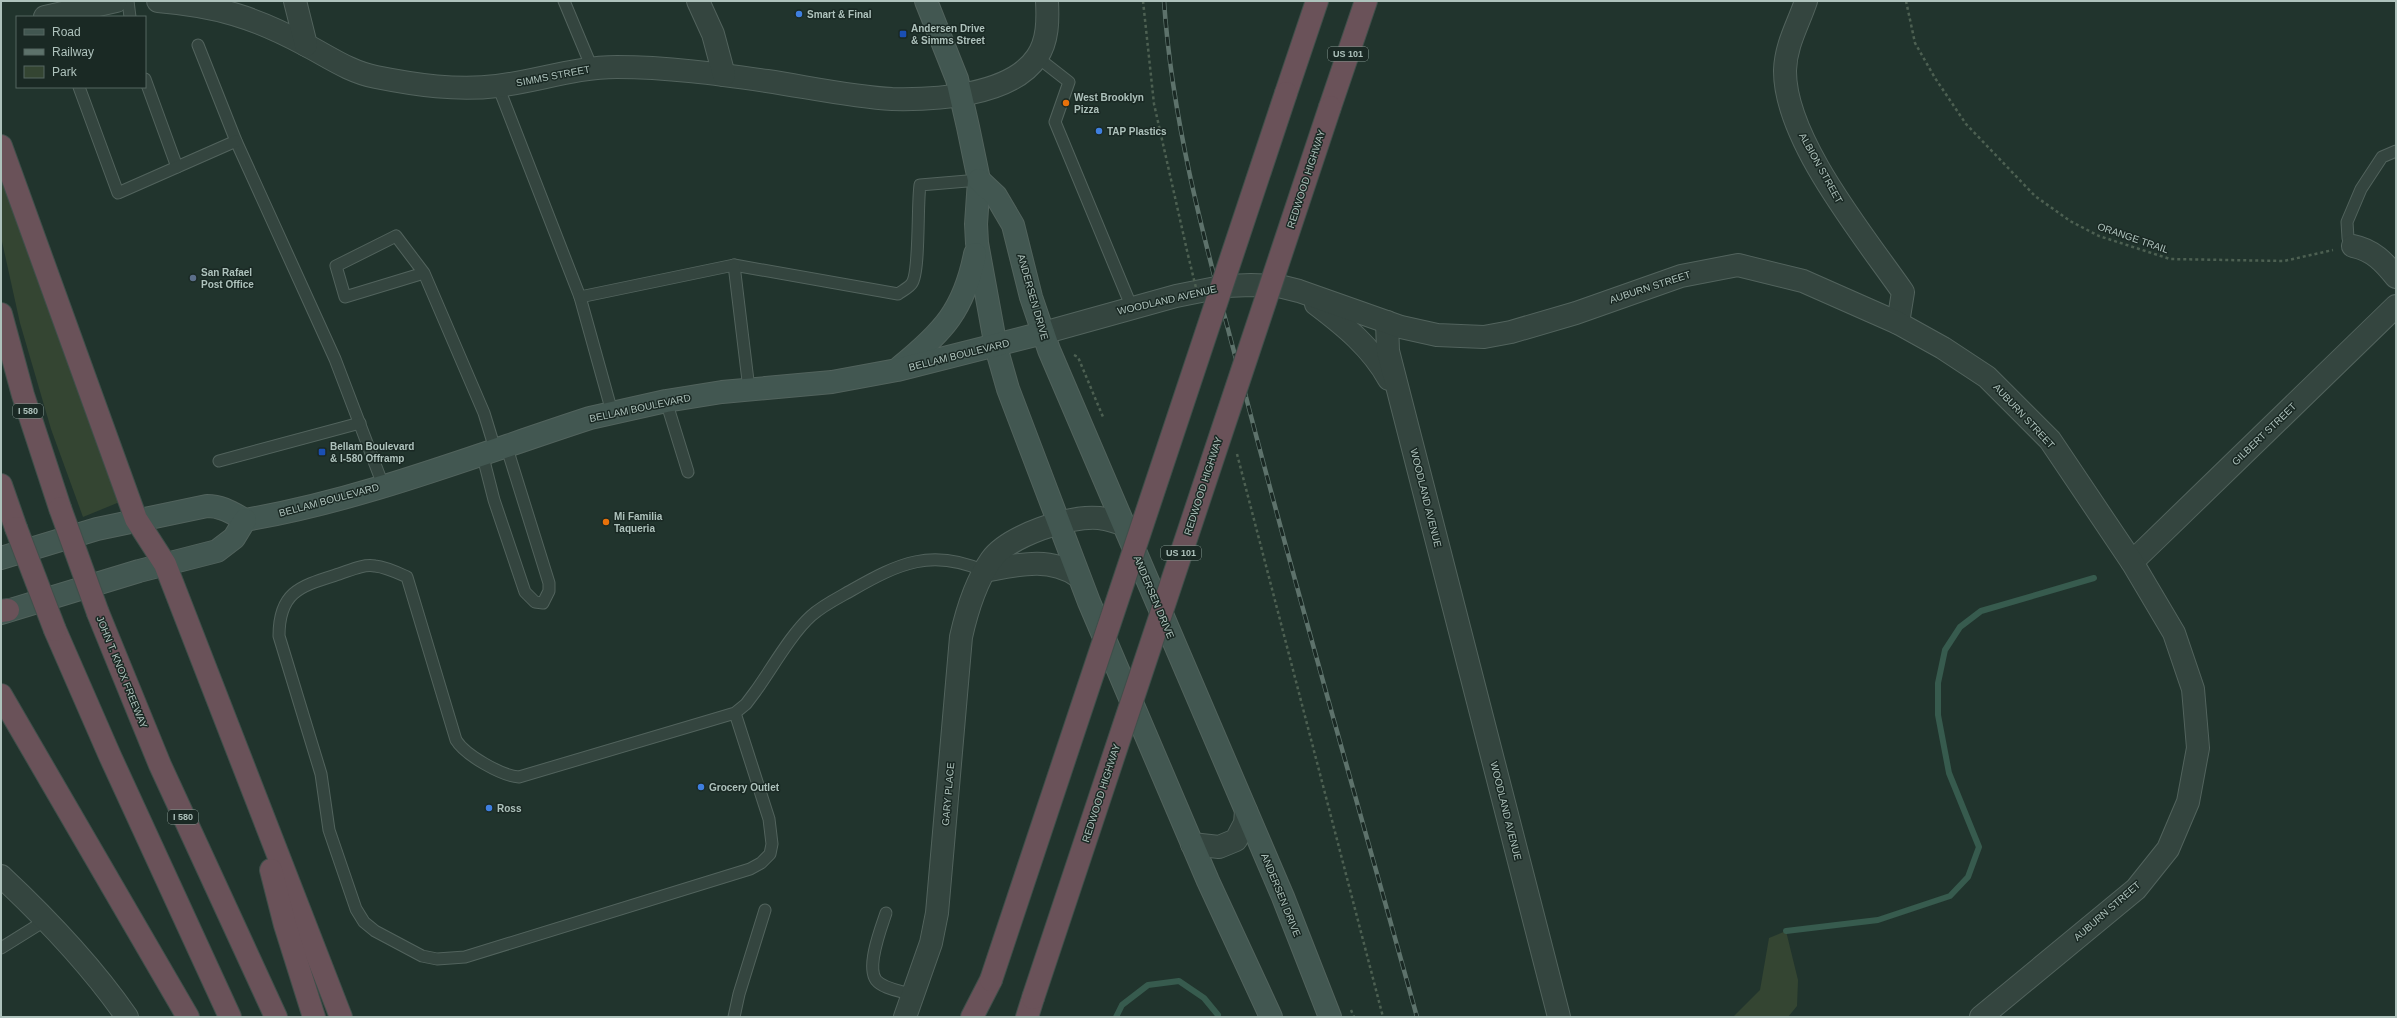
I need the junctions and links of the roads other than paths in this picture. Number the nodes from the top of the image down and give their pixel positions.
1 (116, 1) edge
2 (128, 1) edge
3 (158, 1) edge
4 (295, 1) edge
5 (564, 1) edge
6 (698, 1) edge
7 (926, 1) edge
8 (1047, 1) edge
9 (1317, 1) edge
10 (1366, 1) edge
11 (1806, 1) edge
12 (89, 4) edge
13 (48, 16) edge
14 (130, 16) edge
15 (306, 44) junction
16 (198, 46) dead end
17 (1037, 57) junction
18 (592, 68) junction
19 (724, 75) junction
20 (146, 81) edge
21 (498, 86) junction
22 (80, 88) edge
23 (962, 96) junction
24 (236, 141) junction
25 (1, 146) edge
26 (2396, 151) edge
27 (177, 167) junction
28 (979, 180) junction
29 (977, 243) junction
30 (2353, 246) joint
31 (734, 265) junction
32 (424, 273) junction
33 (2396, 278) edge
34 (1299, 291) junction
35 (580, 297) junction
36 (2396, 306) edge
37 (1132, 308) junction
38 (1, 314) edge
39 (1387, 322) junction
40 (1898, 323) junction
41 (1043, 333) junction
42 (996, 347) junction
43 (896, 370) junction
44 (749, 389) junction
45 (1401, 399) junction
46 (666, 400) junction
47 (612, 412) junction
48 (360, 423) junction
49 (494, 449) junction
50 (219, 461) dead end
51 (688, 472) dead end
52 (1, 485) edge
53 (383, 485) junction
54 (136, 519) junction
55 (245, 520) junction
56 (1059, 523) junction
57 (1123, 524) junction
58 (1, 558) edge
59 (2132, 562) junction
60 (165, 564) junction
61 (984, 571) junction
62 (1078, 576) junction
63 (3, 611) edge
64 (1, 696) edge
65 (735, 713) junction
66 (258, 806) junction
67 (1246, 811) junction
68 (1192, 844) junction
69 (1, 876) edge
70 (765, 910) dead end
71 (886, 913) dead end
72 (46, 920) junction
73 (1, 948) edge
74 (991, 980) junction
75 (913, 995) junction
76 (1030, 1008) edge
77 (127, 1017) edge
78 (188, 1017) edge
79 (230, 1017) edge
80 (276, 1017) edge
81 (314, 1017) edge
82 (341, 1017) edge
83 (734, 1017) edge
84 (905, 1017) edge
85 (972, 1017) edge
86 (978, 1017) edge
87 (1271, 1017) edge
88 (1330, 1017) edge
89 (1559, 1017) edge
90 (1981, 1017) edge

1 - 12 street
2 - 14 lane
3 - 15 street, SIMMS STREET
4 - 15 street
5 - 18 lane
6 - 19 street
7 - 23 main road
8 - 17 street, SIMMS STREET
9 - 74 highway, bridge
10 - 76 highway, REDWOOD HIGHWAY / US 101, bridge
11 - 40 street, ALBION STREET
12 - 13 street
15 - 21 street, SIMMS STREET
16 - 24 lane
17 - 23 street, SIMMS STREET
17 - 37 lane
18 - 19 street, SIMMS STREET
18 - 21 street, SIMMS STREET
19 - 23 street, SIMMS STREET
20 - 27 lane
21 - 35 lane
22 - 27 lane
23 - 28 main road
24 - 27 lane
24 - 48 lane
25 - 54 highway
26 - 30 lane
28 - 29 main road
28 - 31 lane
28 - 41 main road, ANDERSEN DRIVE
29 - 42 main road
29 - 43 main road
30 - 33 street
31 - 35 lane
31 - 44 lane
32 - 32 lane
32 - 49 lane
34 - 37 street, WOODLAND AVENUE
34 - 39 street, WOODLAND AVENUE
34 - 45 street
35 - 47 lane
36 - 59 street, GILBERT STREET
37 - 41 street, WOODLAND AVENUE
38 - 80 highway, JOHN T. KNOX FREEWAY / I 580, bridge
39 - 40 street, AUBURN STREET
39 - 45 street, WOODLAND AVENUE
40 - 59 street, AUBURN STREET
41 - 42 main road, BELLAM BOULEVARD
41 - 57 main road, ANDERSEN DRIVE
42 - 43 main road, BELLAM BOULEVARD
42 - 56 main road
43 - 44 main road, BELLAM BOULEVARD
44 - 46 main road, BELLAM BOULEVARD
45 - 89 street, WOODLAND AVENUE
46 - 47 main road, BELLAM BOULEVARD
46 - 51 lane
47 - 49 main road, BELLAM BOULEVARD
48 - 50 lane
48 - 53 lane
49 - 49 lane
49 - 53 main road, BELLAM BOULEVARD
52 - 79 highway, bridge
53 - 55 main road, BELLAM BOULEVARD
54 - 55 main road
54 - 58 main road
54 - 60 highway
55 - 60 main road
56 - 57 street, GARY PLACE
56 - 61 street, GARY PLACE
56 - 62 main road
57 - 67 main road, ANDERSEN DRIVE
59 - 90 street, AUBURN STREET
60 - 63 main road
60 - 66 highway
61 - 62 street
61 - 65 lane
61 - 75 street, GARY PLACE
62 - 68 main road
64 - 78 highway
65 - 65 lane
66 - 81 highway
66 - 82 highway
67 - 68 street
67 - 88 main road, ANDERSEN DRIVE
68 - 87 main road
69 - 72 street
70 - 83 lane
71 - 75 lane
72 - 73 lane
72 - 77 street
74 - 85 highway
74 - 86 highway
75 - 84 street, GARY PLACE

